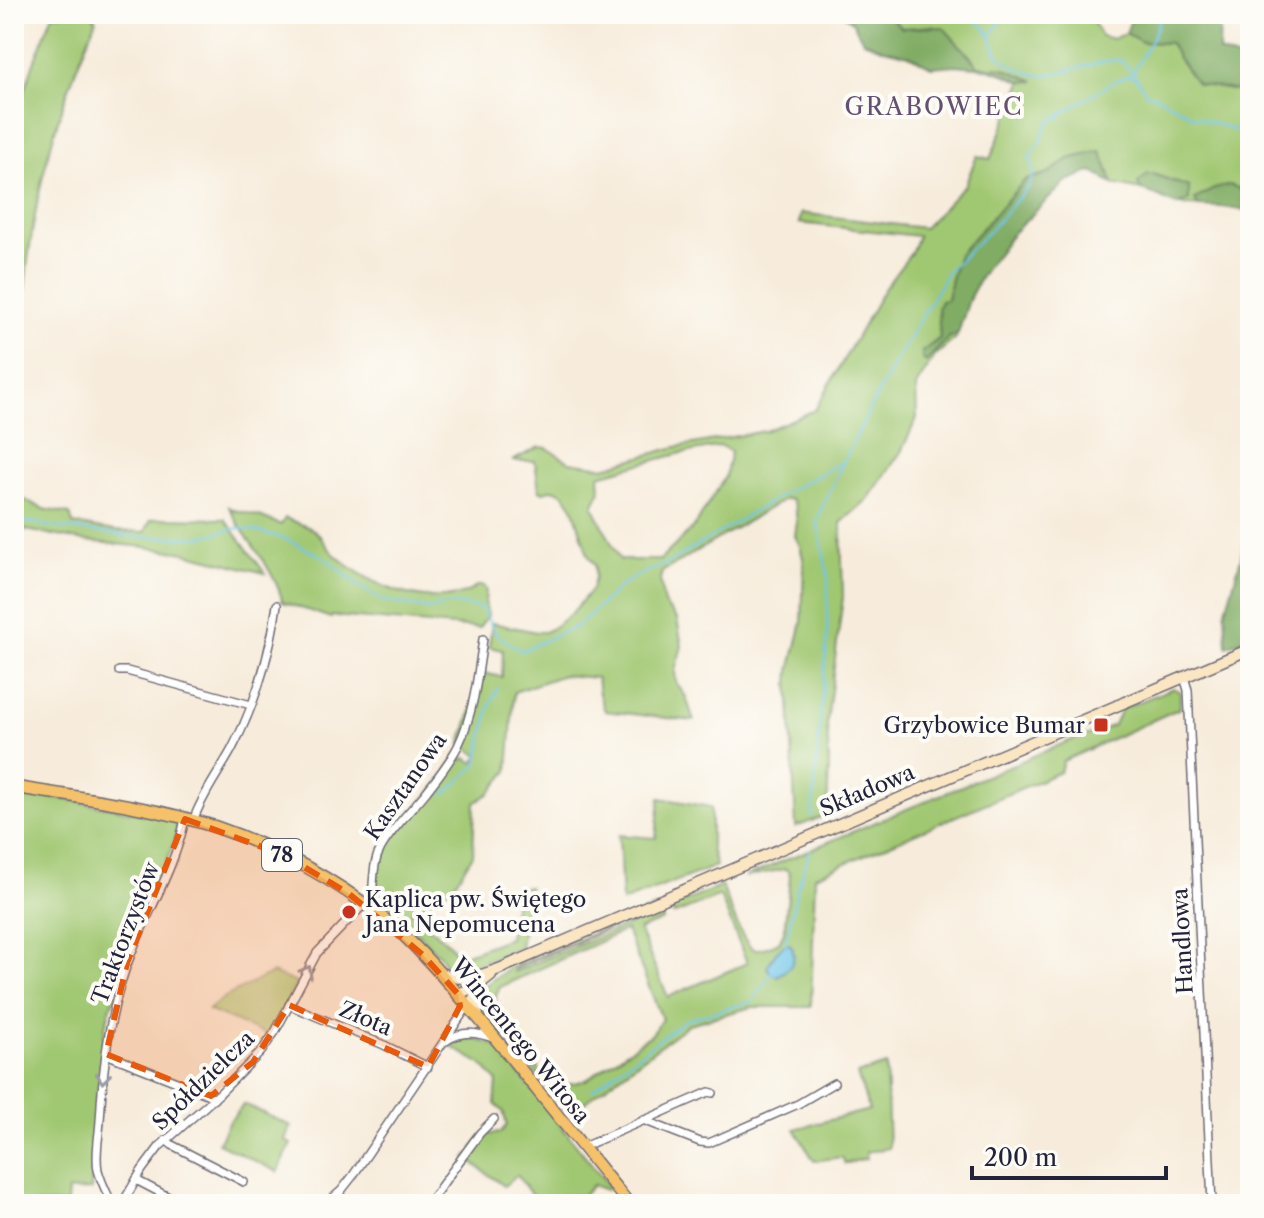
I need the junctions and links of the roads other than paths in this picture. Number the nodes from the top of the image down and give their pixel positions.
1 (277, 605) dead end
2 (483, 639) dead end
3 (1250, 649) edge
4 (119, 671) dead end
5 (1184, 677) junction
6 (251, 705) junction
7 (14, 787) edge
8 (189, 820) junction
9 (366, 906) junction
10 (441, 973) junction
11 (481, 979) junction
12 (458, 994) junction
13 (289, 1005) junction
14 (476, 1016) junction
15 (457, 1019) junction
16 (470, 1032) junction
17 (498, 1041) junction
18 (442, 1046) junction
19 (106, 1054) junction
20 (428, 1067) junction
21 (834, 1083) dead end
22 (713, 1093) dead end
23 (214, 1099) junction
24 (494, 1119) dead end
25 (643, 1120) junction
26 (166, 1140) junction
27 (583, 1147) junction
28 (136, 1180) junction
29 (244, 1182) dead end
30 (112, 1204) edge
31 (122, 1204) edge
32 (182, 1204) edge
33 (326, 1204) edge
34 (428, 1204) edge
35 (629, 1204) edge
36 (1212, 1204) edge

1 - 6 street, Traktorzystów
2 - 9 street, Kasztanowa
3 - 5 main road, Składowa
4 - 6 street
5 - 11 main road, Składowa
5 - 36 street, Handlowa
6 - 8 street, Traktorzystów
7 - 8 main road, Wincentego Witosa / 78
8 - 9 main road, Wincentego Witosa / 78
8 - 19 street, Traktorzystów
9 - 10 main road, Wincentego Witosa / 78
13 -> 9 street, Spółdzielcza
10 - 11 main road, Składowa
10 - 12 main road, Wincentego Witosa / 78
11 - 12 main road, Składowa
11 - 14 main road
12 - 14 main road, Wincentego Witosa / 78
12 - 15 street
13 - 20 street, Złota
13 - 23 street, Spółdzielcza
14 - 15 street
14 - 16 street
14 - 17 main road, Wincentego Witosa / 78
15 - 18 street
16 - 17 street
16 - 18 street
17 - 27 main road, Wincentego Witosa / 78
18 - 20 street
19 - 23 street
19 -> 30 street, Traktorzystów
20 - 33 street
21 - 25 street
22 - 25 street
23 - 26 street, Spółdzielcza
24 - 34 street
25 - 27 street
26 - 28 street, Spółdzielcza
26 - 29 street
27 - 35 main road, Wincentego Witosa / 78
28 - 31 street, Spółdzielcza
28 - 32 street

